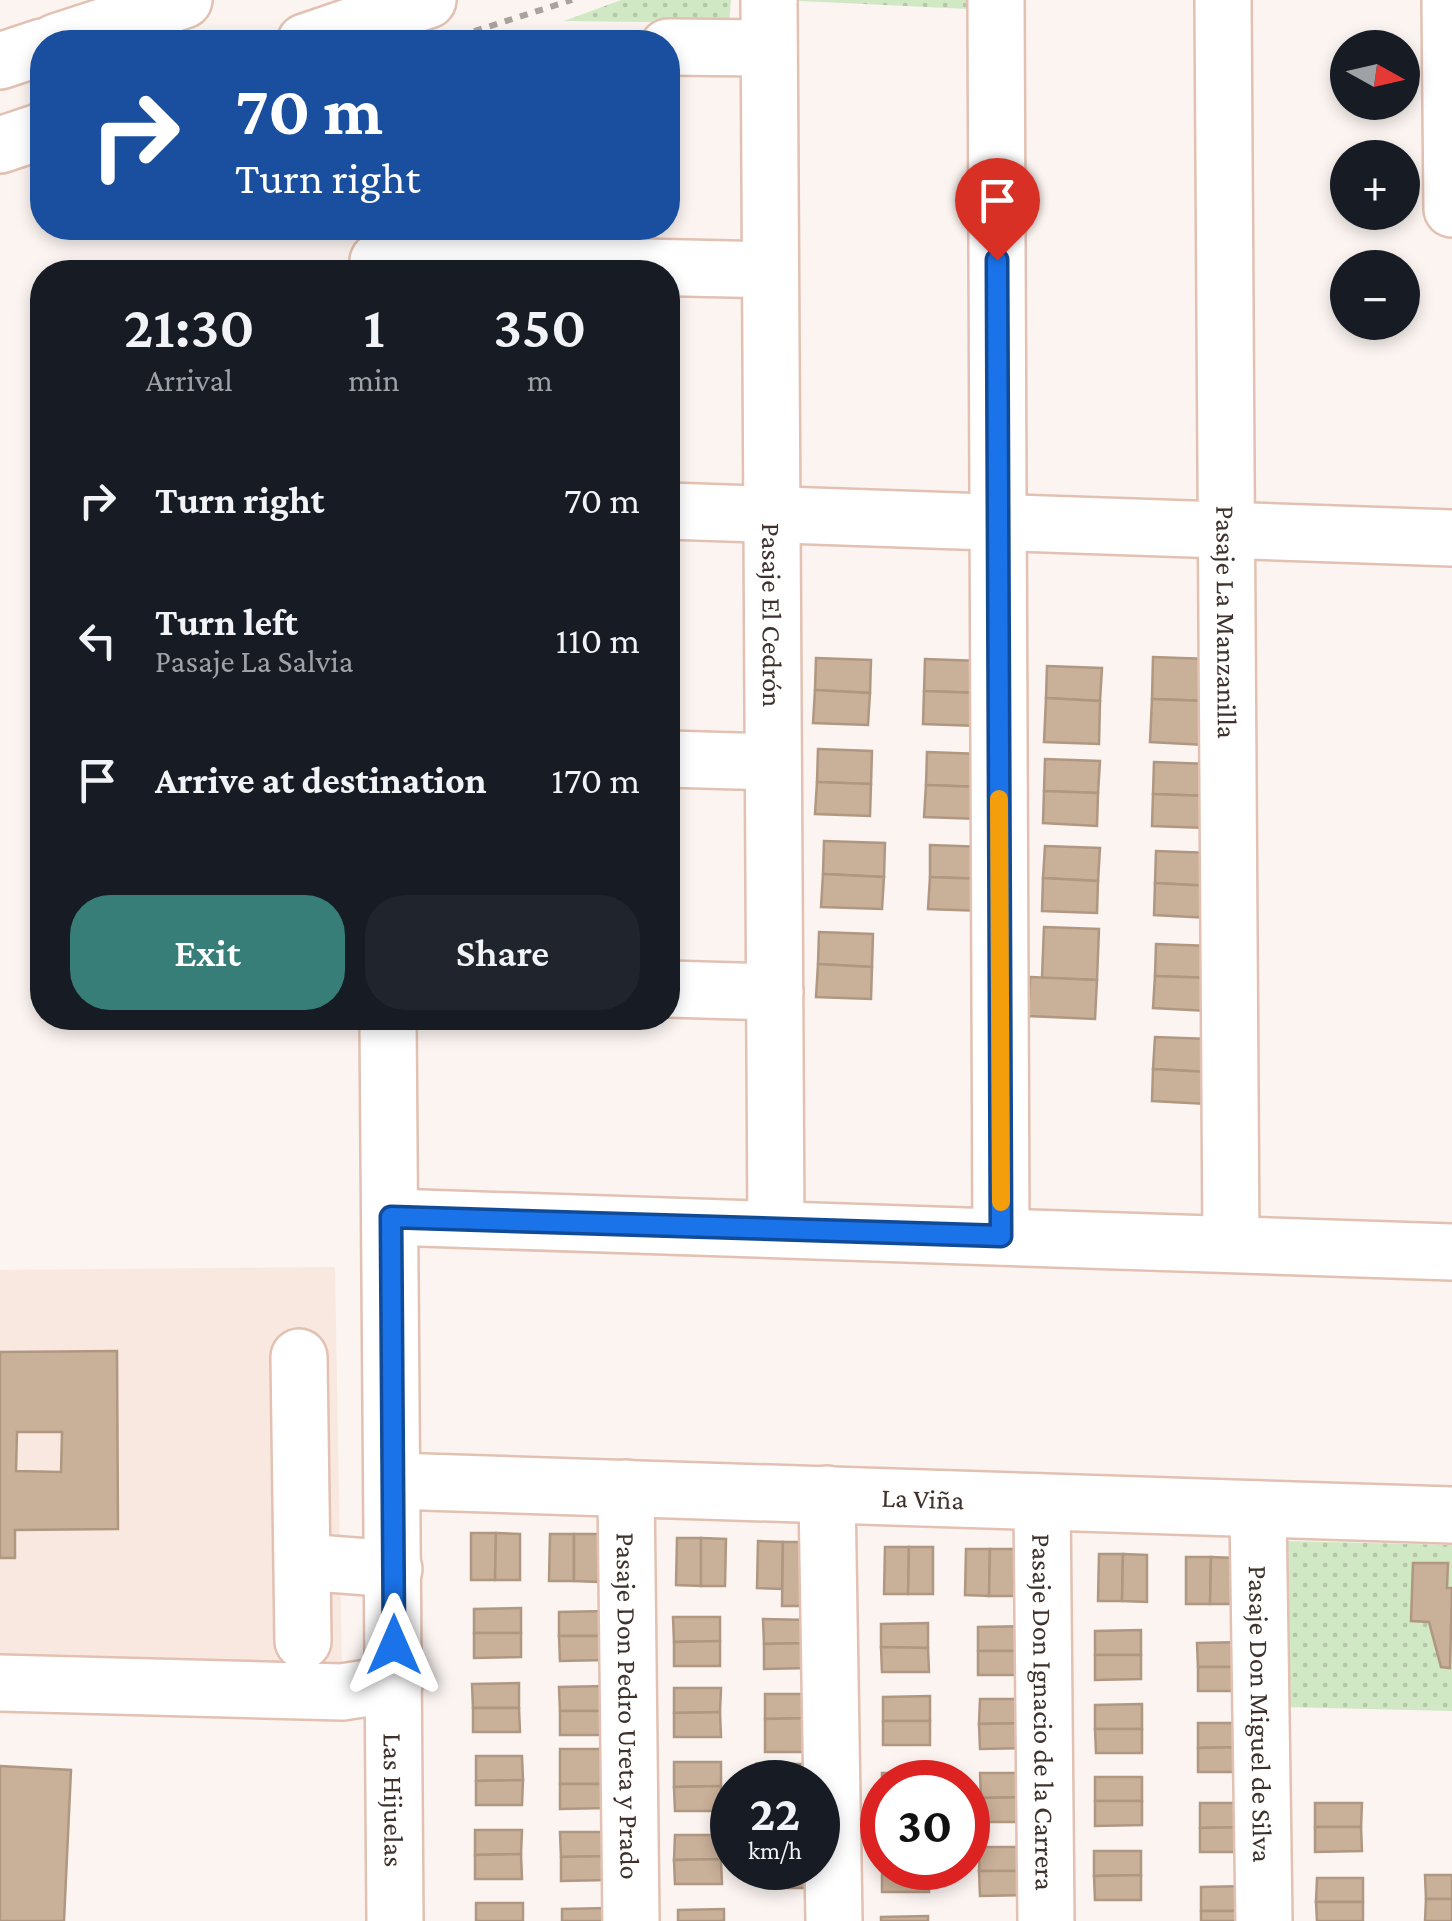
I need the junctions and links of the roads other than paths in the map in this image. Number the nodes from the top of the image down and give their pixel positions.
1 (184, 0) edge
2 (996, 0) edge
3 (1223, 0) edge
4 (1450, 0) edge
5 (444, 18) edge
6 (769, 24) edge
7 (93, 30) edge
8 (379, 30) edge
9 (680, 43) edge
10 (30, 51) edge
11 (0, 61) edge
12 (30, 135) edge
13 (0, 145) edge
14 (1452, 209) edge
15 (378, 254) edge
16 (525, 260) edge
17 (680, 266) edge
18 (770, 270) junction
19 (680, 511) edge
20 (772, 515) junction
21 (998, 524) junction
22 (1226, 531) junction
23 (1452, 538) edge
24 (680, 759) edge
25 (773, 762) junction
26 (680, 990) edge
27 (775, 992) junction
28 (388, 1030) edge
29 (391, 1217) junction
30 (776, 1230) junction
31 (1001, 1236) junction
32 (1231, 1244) junction
33 (1452, 1252) edge
34 (299, 1358) dead end
35 (393, 1481) junction
36 (626, 1488) junction
37 (827, 1494) junction
38 (1042, 1502) junction
39 (1258, 1509) junction
40 (1452, 1515) edge
41 (303, 1562) junction
42 (394, 1568) junction
43 (302, 1641) dead end
44 (0, 1683) edge
45 (394, 1684) junction
46 (395, 1921) edge
47 (630, 1921) edge
48 (834, 1921) edge
49 (1046, 1921) edge
50 (1264, 1921) edge

1 - 7 main road
2 - 21 main road
3 - 22 main road, Pasaje La Manzanilla
4 - 14 main road
5 - 8 main road
6 - 9 main road
6 - 18 main road, Pasaje El Cedrón
10 - 11 main road
12 - 13 main road
15 - 16 main road
17 - 18 main road
18 - 20 main road, Pasaje El Cedrón
19 - 20 main road
20 - 21 main road
20 - 25 main road, Pasaje El Cedrón
21 - 22 main road
21 - 31 main road
22 - 23 main road
22 - 32 main road, Pasaje La Manzanilla
24 - 25 main road
25 - 27 main road, Pasaje El Cedrón
26 - 27 main road
27 - 30 main road, Pasaje El Cedrón
28 - 29 main road, Las Hijuelas
29 - 30 main road
29 - 35 main road, Las Hijuelas
30 - 31 main road
31 - 32 main road
32 - 33 main road
34 - 41 main road
35 - 36 main road, La Viña
35 - 42 main road, Las Hijuelas
36 - 37 main road, La Viña
36 - 47 main road, Pasaje Don Pedro Ureta y Prado
37 - 38 main road, La Viña
37 - 48 main road
38 - 39 main road, La Viña
38 - 49 main road, Pasaje Don Ignacio de la Carrera
39 - 40 main road, La Viña
39 - 50 main road, Pasaje Don Miguel de Silva
41 - 42 main road
41 - 43 main road
42 - 45 main road, Las Hijuelas
44 - 45 main road
45 - 46 main road, Las Hijuelas

